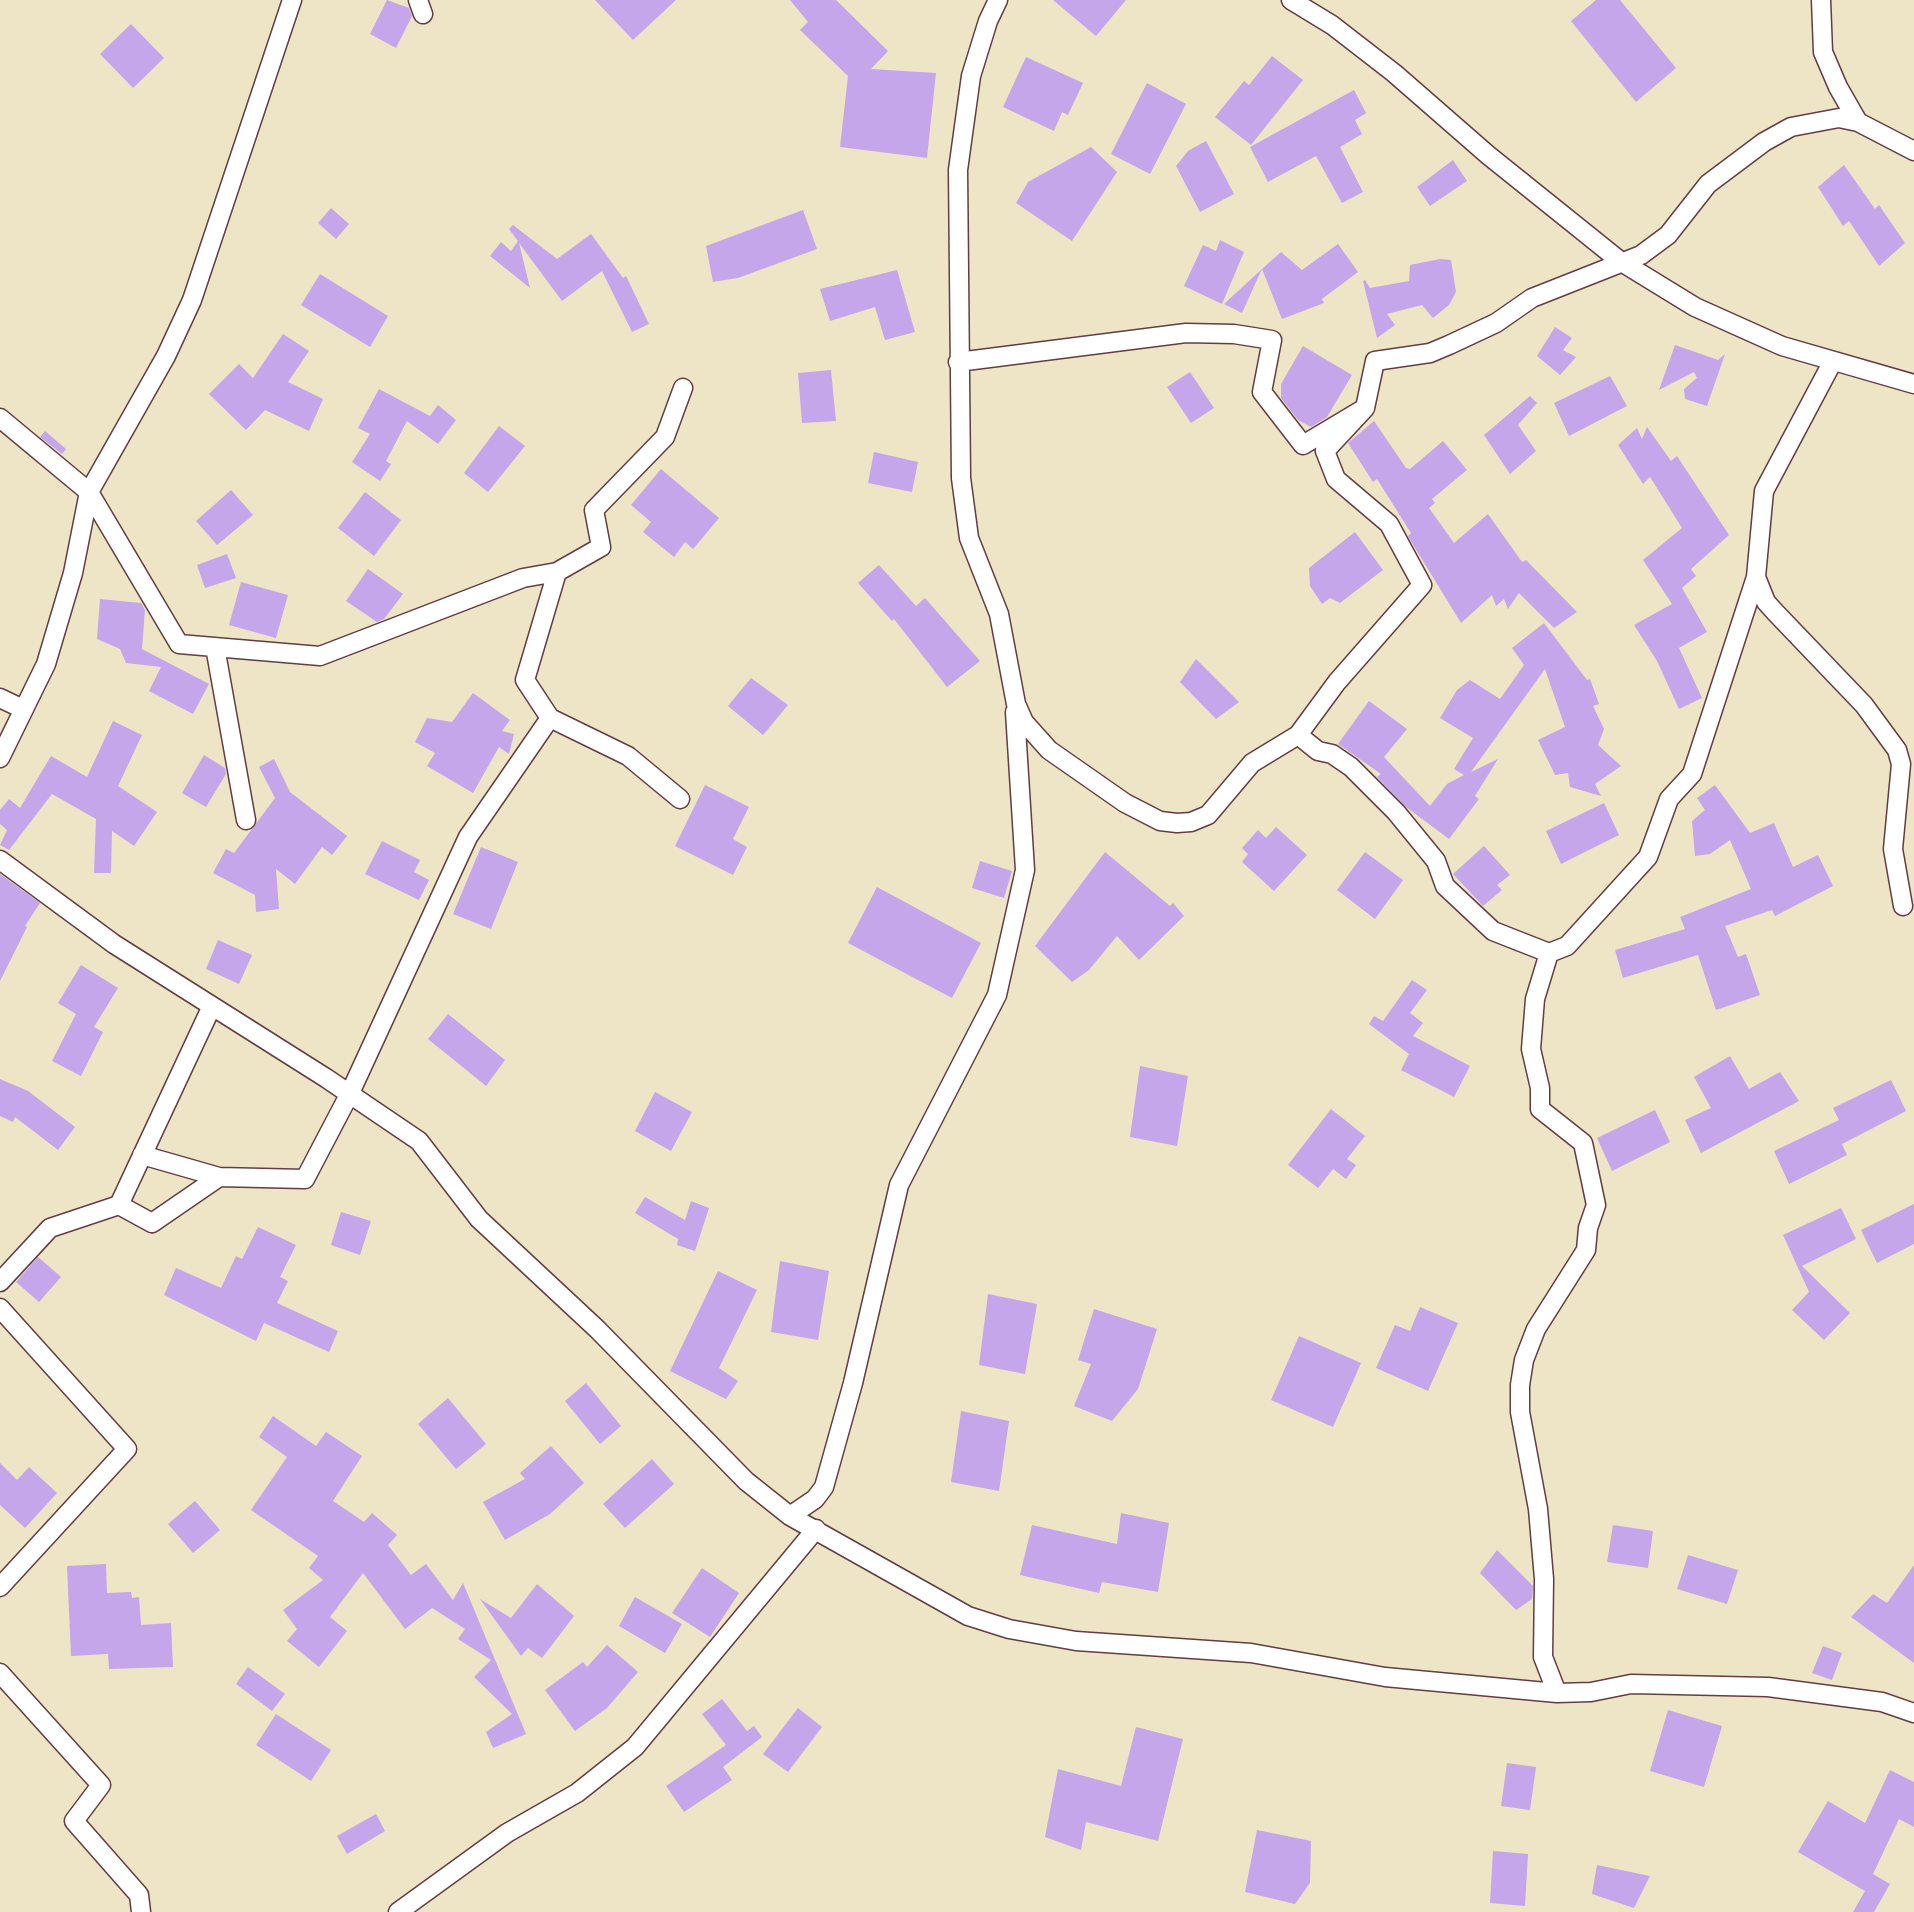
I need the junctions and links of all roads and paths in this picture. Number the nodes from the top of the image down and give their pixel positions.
1 (292, 0) edge
2 (998, 0) edge
3 (1291, 0) edge
4 (1821, 0) edge
5 (1858, 122) junction
6 (1914, 151) edge
7 (1620, 261) junction
8 (1833, 361) junction
9 (958, 362) junction
10 (1914, 384) edge
11 (683, 388) dead end
12 (1365, 408) junction
13 (0, 418) edge
14 (89, 492) junction
15 (557, 572) junction
16 (1756, 577) junction
17 (215, 647) junction
18 (1012, 689) junction
19 (0, 698) edge
20 (23, 709) junction
21 (550, 718) junction
22 (1298, 735) junction
23 (0, 758) edge
24 (680, 799) dead end
25 (246, 820) dead end
26 (0, 860) edge
27 (1903, 906) dead end
28 (1549, 953) junction
29 (211, 1008) junction
30 (350, 1093) junction
31 (142, 1155) junction
32 (219, 1177) junction
33 (119, 1205) junction
34 (0, 1282) edge
35 (0, 1308) edge
36 (790, 1516) junction
37 (816, 1529) junction
38 (0, 1587) edge
39 (0, 1673) edge
40 (1558, 1693) junction
41 (1914, 1713) edge
42 (141, 1912) edge
43 (398, 1912) edge

1 - 14 street
2 - 9 street
3 - 7 street
4 - 5 street
5 - 6 street
5 - 7 street
7 - 8 street
7 - 12 street
8 - 10 street
8 - 16 street
9 - 12 street
9 - 18 street
11 - 15 street
12 - 22 street
13 - 14 street
14 - 17 street
14 - 20 street
15 - 17 street
15 - 21 street
16 - 27 street
16 - 28 street
17 - 25 street
18 - 22 street
18 - 36 street
19 - 20 street
20 - 23 street
21 - 24 street
21 - 30 street
22 - 28 street
26 - 29 street
28 - 40 street
29 - 30 street
29 - 31 street
30 - 32 street
30 - 36 street
31 - 32 street
31 - 33 street
32 - 33 street
33 - 34 street
35 - 38 street
36 - 37 street
37 - 40 street
37 - 43 street
39 - 42 street
40 - 41 street

